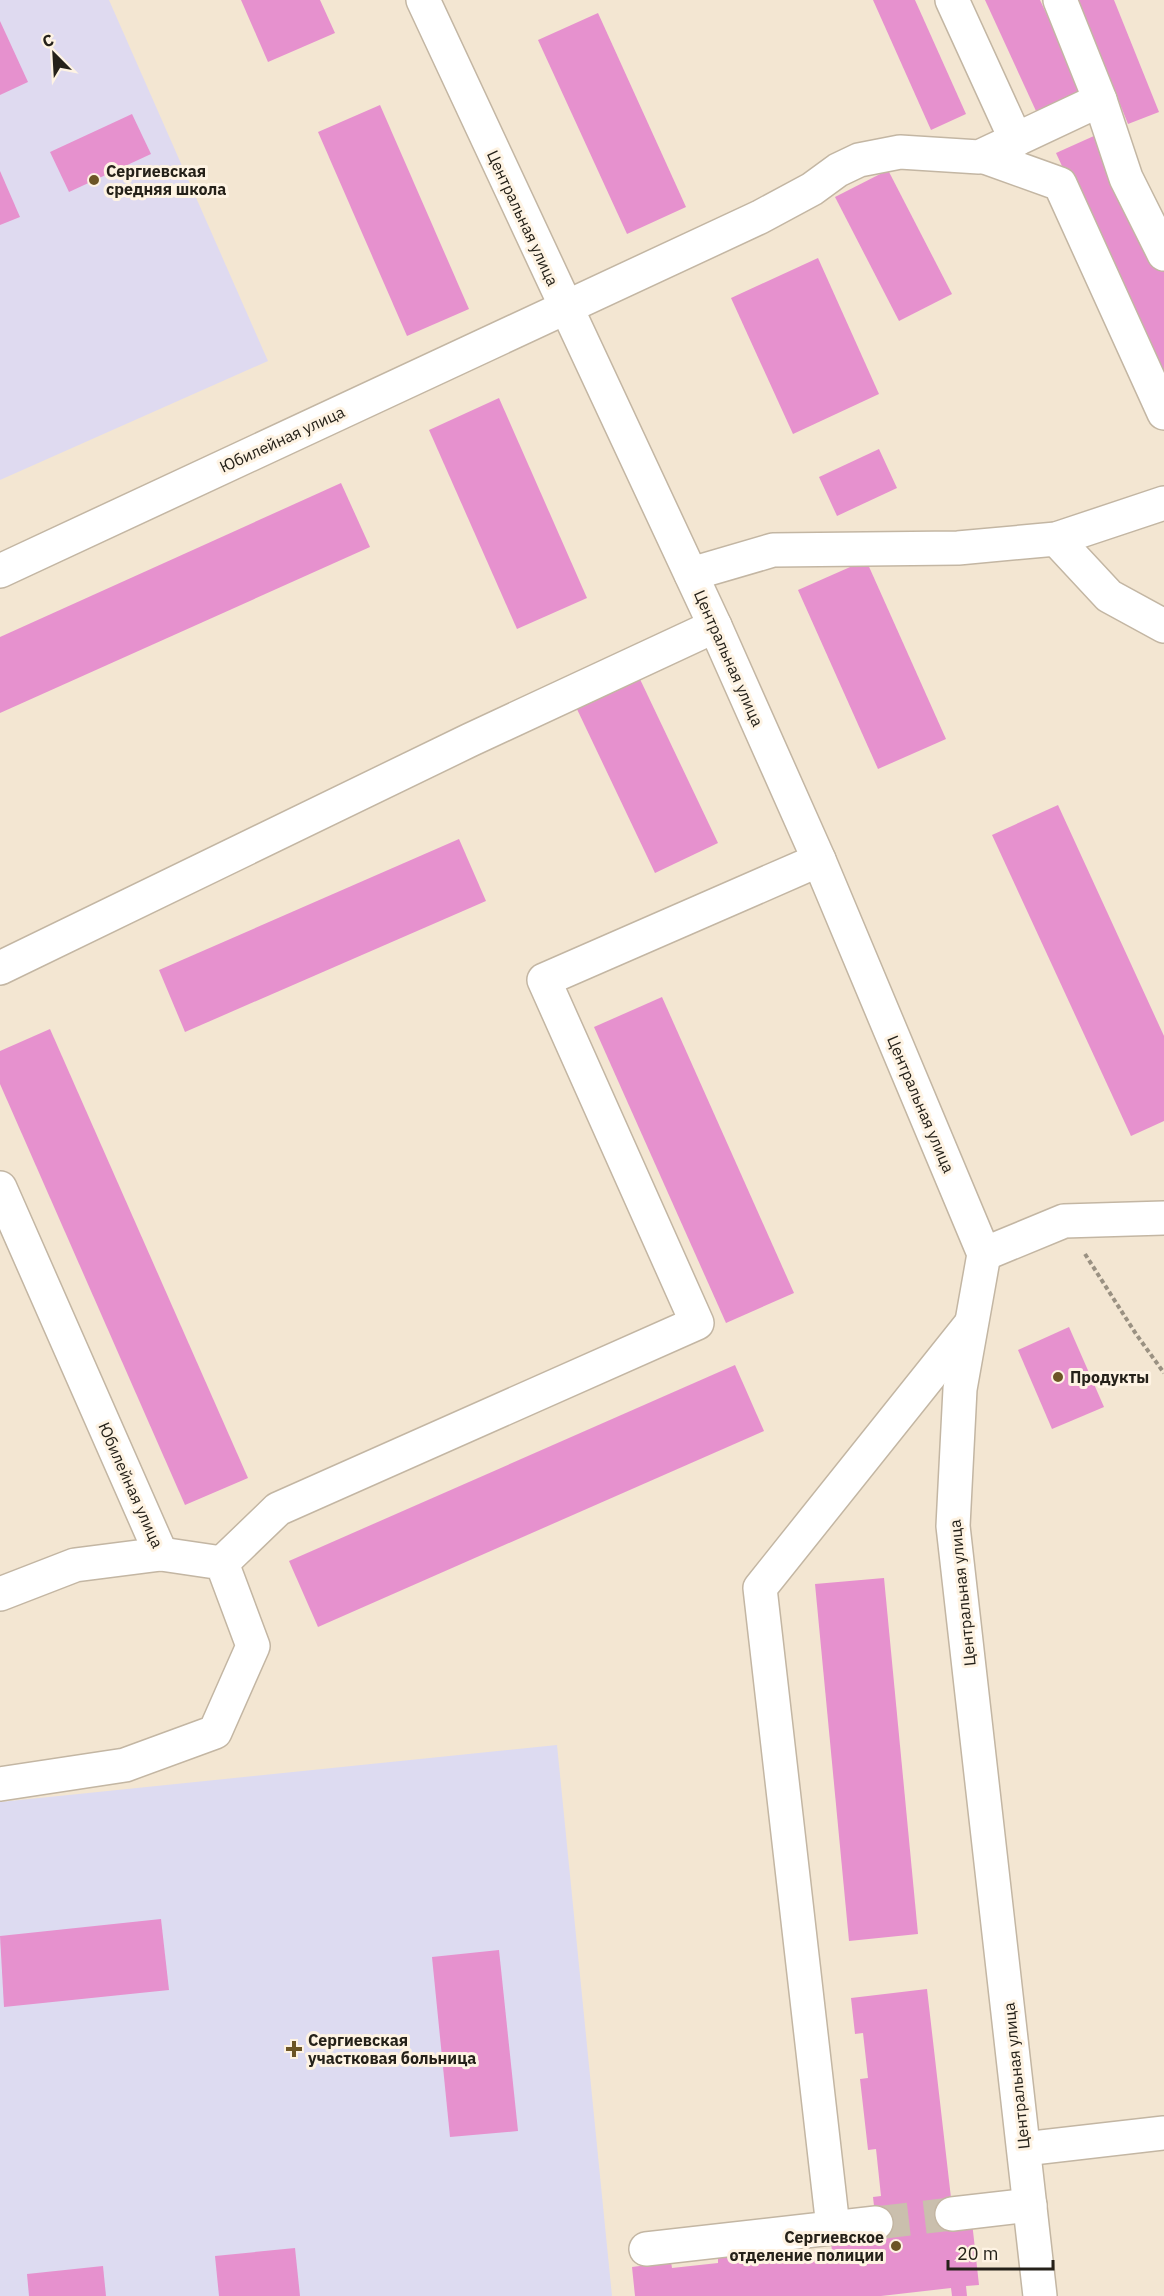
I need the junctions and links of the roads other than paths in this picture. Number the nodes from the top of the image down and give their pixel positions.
1 (423, 0) edge
2 (952, 0) edge
3 (1060, 0) edge
4 (1100, 100) junction
5 (1016, 140) junction
6 (982, 156) junction
7 (1164, 254) edge
8 (564, 307) junction
9 (1164, 413) edge
10 (1164, 503) edge
11 (1056, 539) junction
12 (0, 571) edge
13 (691, 574) junction
14 (715, 626) junction
15 (1164, 626) edge
16 (819, 860) junction
17 (0, 968) edge
18 (0, 1188) edge
19 (1164, 1218) edge
20 (984, 1254) junction
21 (972, 1322) junction
22 (161, 1554) junction
23 (222, 1563) junction
24 (0, 1594) edge
25 (0, 1784) edge
26 (1164, 2133) edge
27 (1024, 2149) junction
28 (1030, 2205) junction
29 (952, 2214) tunnel mouth
30 (876, 2223) tunnel mouth
31 (833, 2227) junction
32 (646, 2249) dead end
33 (1040, 2296) edge

1 - 8 street, Центральная улица
2 - 5 street
3 - 4 street
4 - 5 street
4 - 7 street
5 - 6 street
6 - 8 street, Юбилейная улица
6 - 9 street
8 - 12 street, Юбилейная улица
8 - 13 street, Центральная улица
10 - 11 street
11 - 13 street
11 - 15 street
13 - 14 street, Центральная улица
14 - 16 street, Центральная улица
14 - 17 street
16 - 20 street, Центральная улица
16 - 23 street
18 - 22 street, Юбилейная улица
19 - 20 street
20 - 21 street, Центральная улица
21 - 27 street, Центральная улица
21 - 31 street
22 - 23 street, Юбилейная улица
22 - 24 street
23 - 25 street
26 - 27 street
27 - 28 street, Центральная улица
28 - 29 street
28 - 33 street, Центральная улица
30 - 31 street
31 - 32 street

